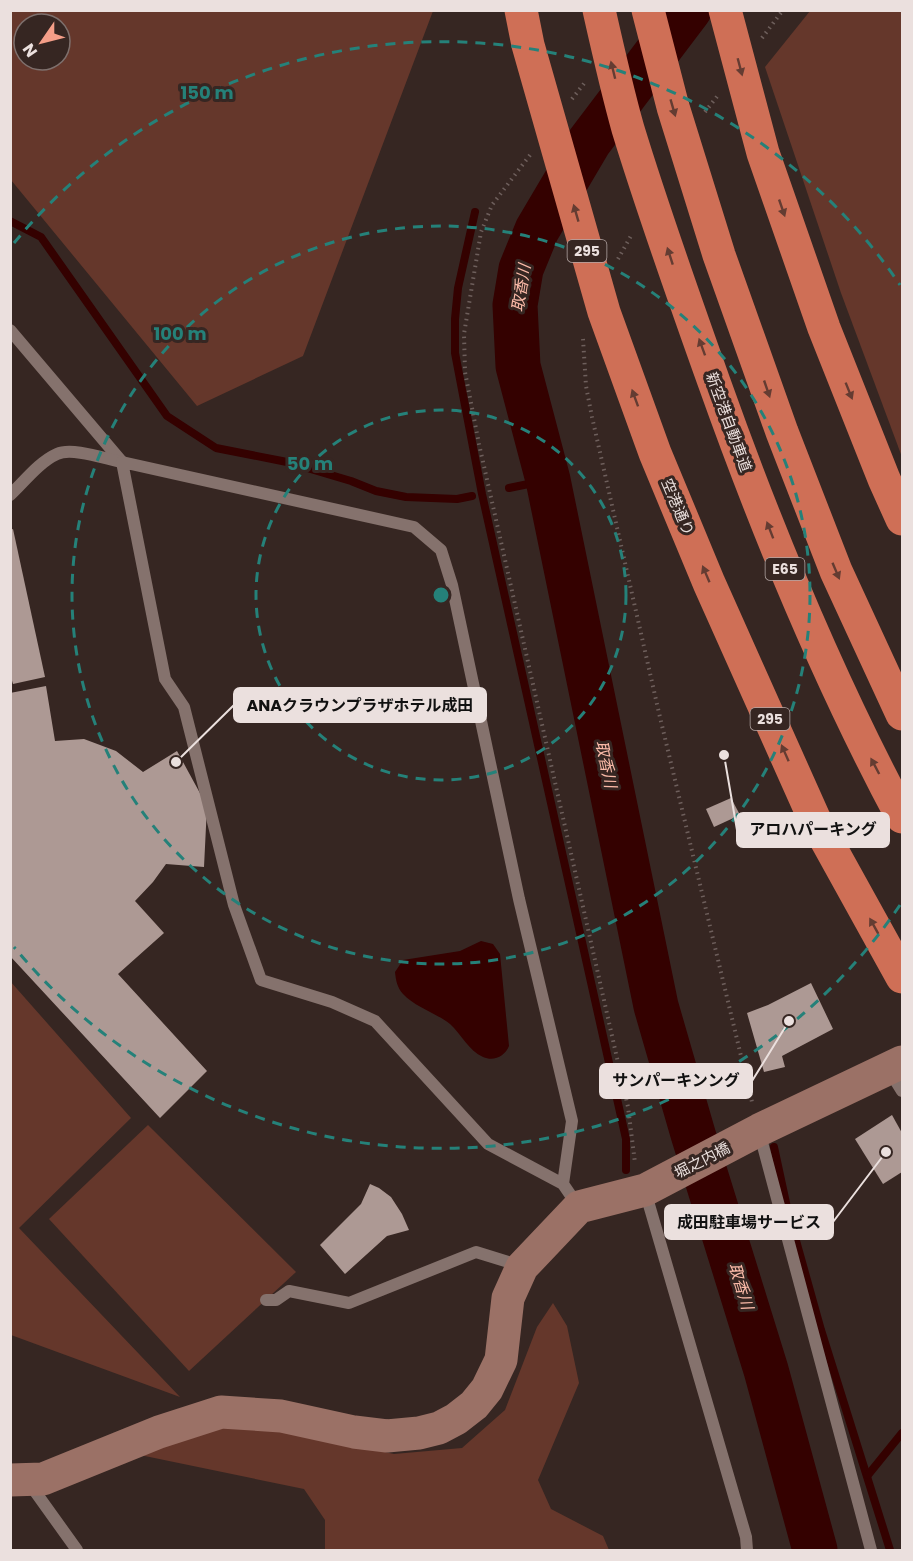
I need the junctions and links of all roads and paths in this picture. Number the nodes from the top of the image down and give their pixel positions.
1 (521, 10) edge
2 (599, 10) edge
3 (648, 10) edge
4 (725, 10) edge
5 (587, 79) dead end
6 (567, 107) dead end
7 (532, 152) dead end
8 (10, 330) edge
9 (122, 462) junction
10 (10, 495) edge
11 (903, 519) edge
12 (903, 714) edge
13 (903, 817) edge
14 (903, 977) edge
15 (898, 1074) edge
16 (753, 1133) junction
17 (650, 1186) junction
18 (571, 1195) junction
19 (522, 1267) junction
20 (266, 1300) dead end
21 (19, 1480) edge
22 (76, 1551) edge
23 (747, 1551) edge
24 (871, 1551) edge

14 -> 1 highway, 空港通り / 295
13 -> 2 highway, 新空港自動車道 / E65
3 -> 12 highway
4 -> 11 highway
5 - 6 path
7 - 17 path
8 - 9 lane
9 - 10 lane
9 - 18 lane
9 - 18 lane
15 - 16 street, 堀之内橋
16 - 17 street, 堀之内橋
16 - 24 lane
17 - 18 street, 堀之内橋
17 - 23 lane
18 - 19 street
19 - 20 lane
19 - 21 street
21 - 22 lane

